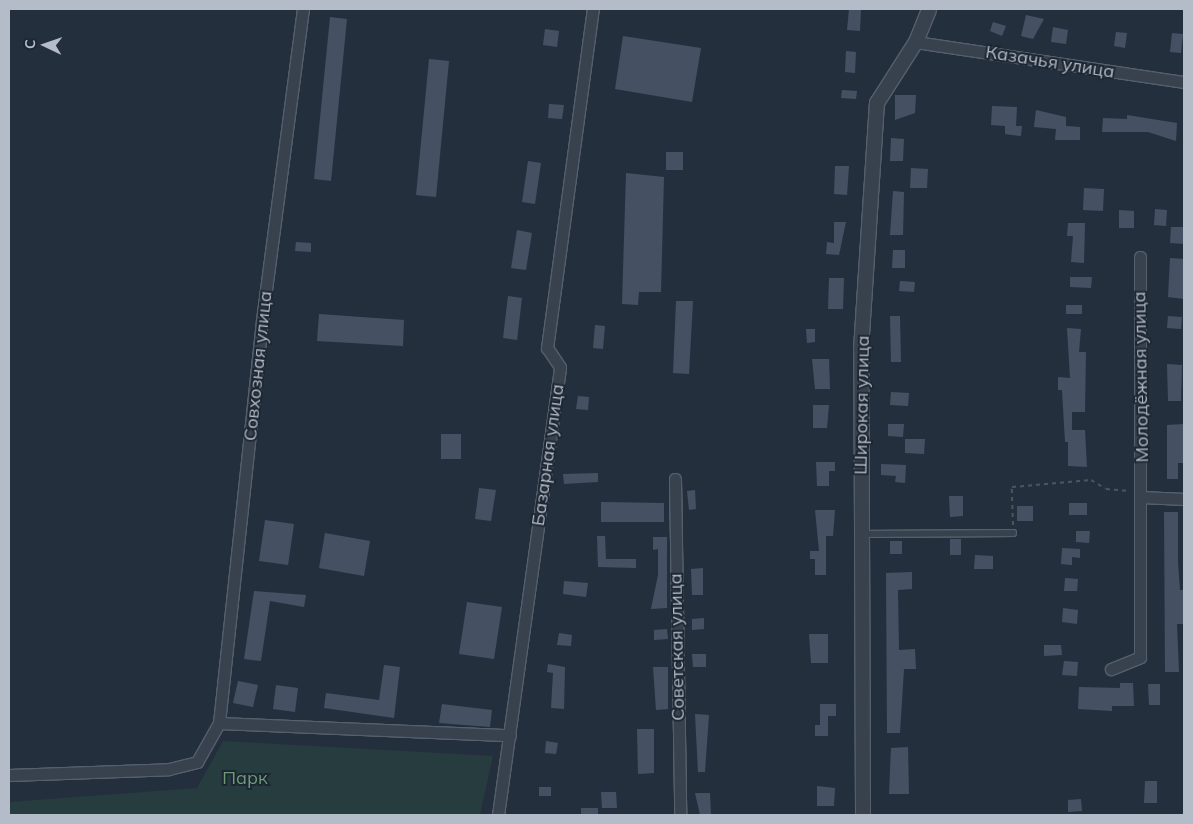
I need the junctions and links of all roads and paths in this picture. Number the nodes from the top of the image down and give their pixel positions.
1 (303, 9) edge
2 (593, 9) edge
3 (929, 9) edge
4 (916, 42) junction
5 (1184, 82) edge
6 (1140, 257) dead end
7 (675, 479) dead end
8 (1142, 497) junction
9 (1184, 499) edge
10 (1013, 533) joint
11 (860, 534) junction
12 (1111, 669) dead end
13 (219, 723) junction
14 (510, 735) junction
15 (9, 775) edge
16 (498, 815) edge
17 (680, 815) edge
18 (863, 815) edge

1 - 13 street, Совхозная улица
2 - 14 street, Базарная улица
3 - 4 street, Широкая улица
4 - 5 street, Казачья улица
4 - 11 street, Широкая улица
6 - 8 street, Молодёжная улица
7 - 17 street, Советская улица
8 - 9 street
8 - 10 path
8 - 12 street, Молодёжная улица
10 - 11 lane
11 - 18 street, Широкая улица
13 - 14 street
13 - 15 street
14 - 16 street, Базарная улица

